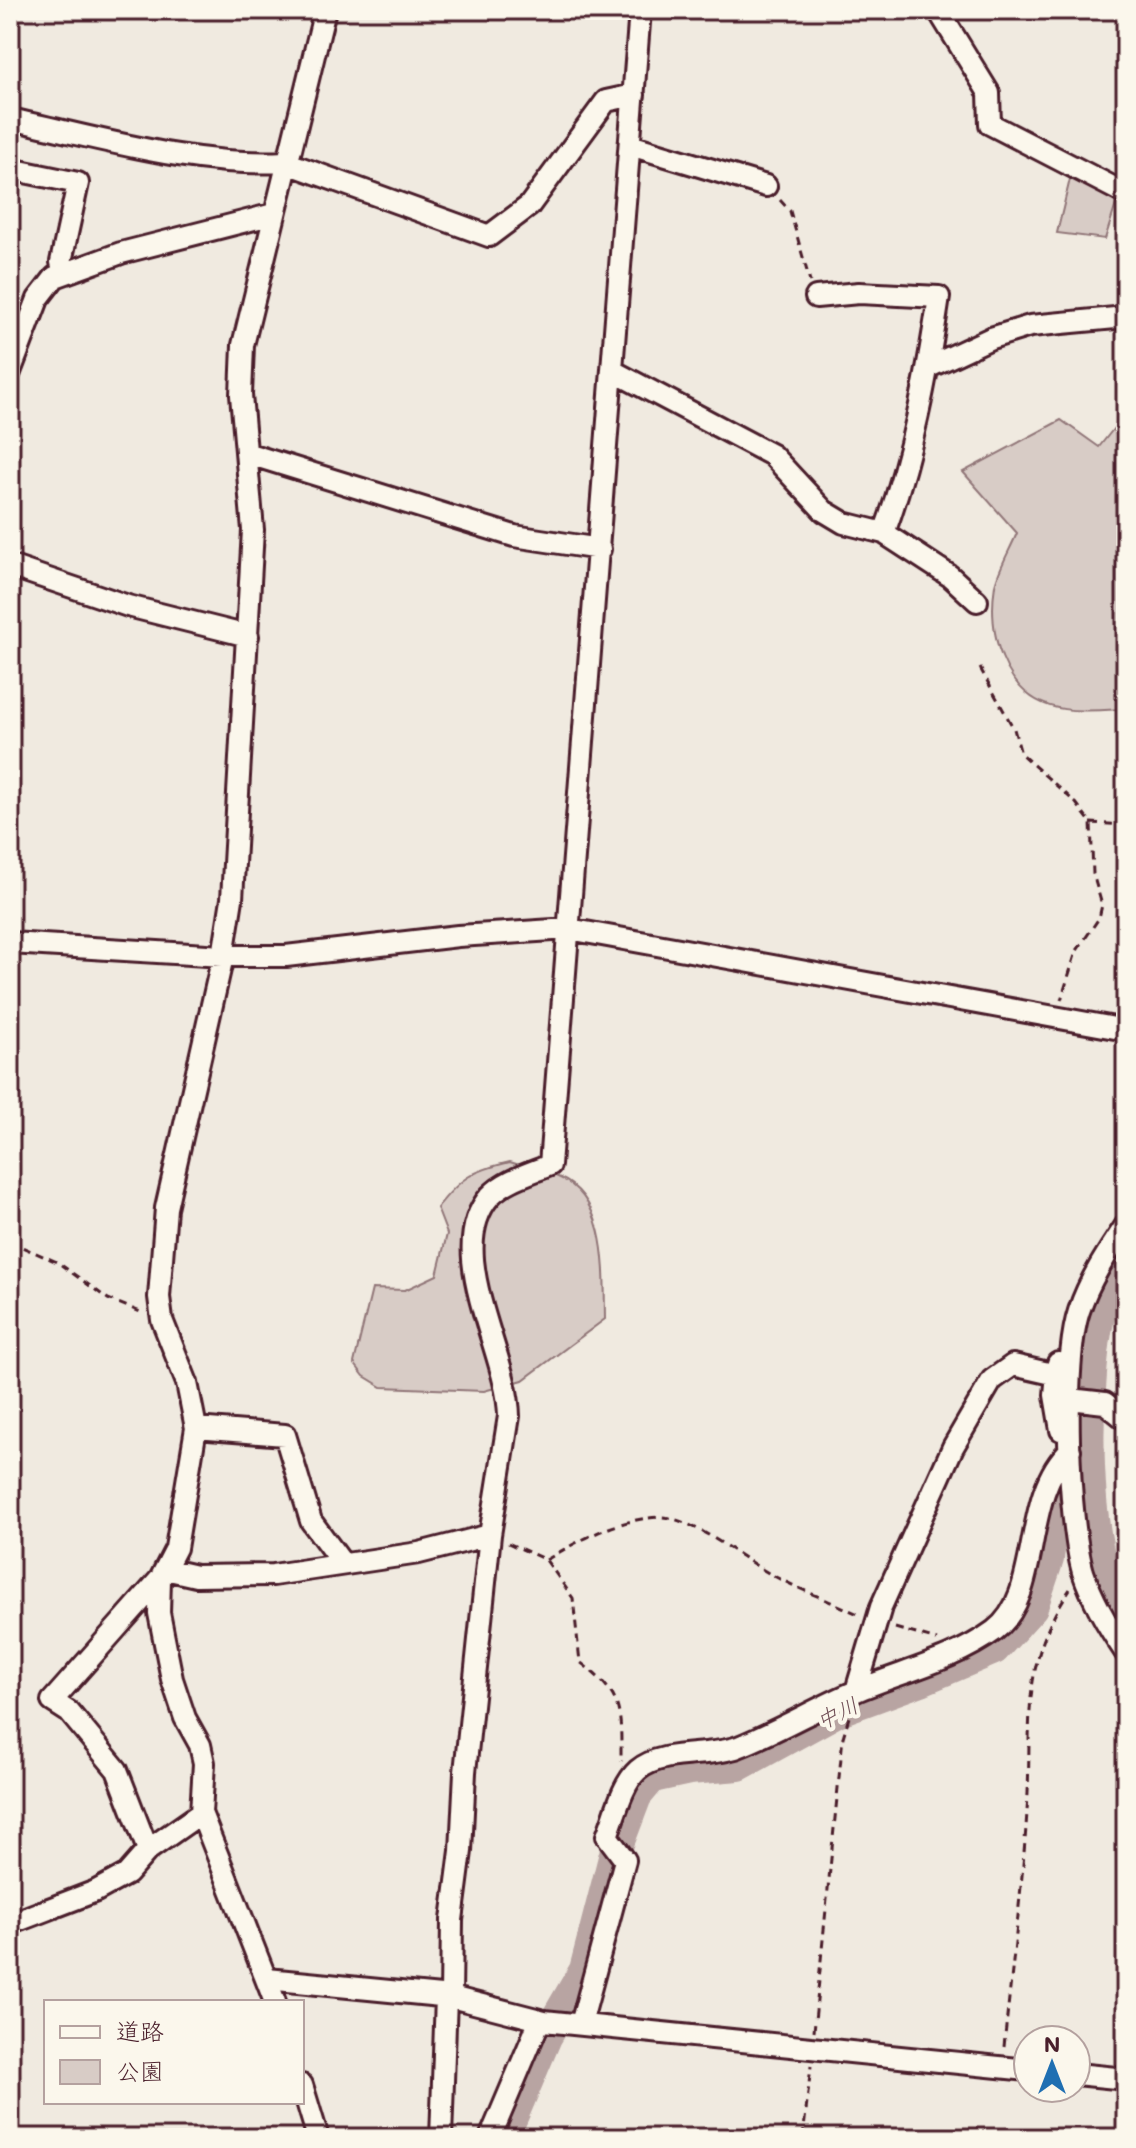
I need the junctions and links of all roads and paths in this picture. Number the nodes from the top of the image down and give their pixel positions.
1 (325, 10) edge
2 (640, 10) edge
3 (938, 10) edge
4 (634, 95) junction
5 (10, 119) edge
6 (630, 145) junction
7 (285, 162) junction
8 (10, 169) edge
9 (766, 186) joint
10 (1126, 194) edge
11 (274, 214) junction
12 (64, 273) junction
13 (816, 297) joint
14 (1126, 317) edge
15 (929, 367) junction
16 (613, 371) junction
17 (10, 372) edge
18 (249, 454) junction
19 (884, 533) junction
20 (600, 549) junction
21 (10, 566) edge
22 (977, 601) dead end
23 (248, 636) junction
24 (980, 668) dead end
25 (1091, 823) junction
26 (1126, 825) edge
27 (569, 929) junction
28 (10, 943) edge
29 (223, 956) junction
30 (1061, 1015) junction
31 (1126, 1030) edge
32 (1126, 1225) edge
33 (10, 1242) edge
34 (1084, 1299) junction
35 (162, 1320) junction
36 (1057, 1375) junction
37 (1082, 1399) junction
38 (1126, 1420) edge
39 (196, 1428) junction
40 (1070, 1446) junction
41 (490, 1535) junction
42 (546, 1560) junction
43 (342, 1563) junction
44 (1083, 1570) junction
45 (163, 1574) junction
46 (877, 1623) junction
47 (970, 1644) junction
48 (1126, 1653) edge
49 (856, 1691) junction
50 (850, 1714) dead end
51 (621, 1763) dead end
52 (201, 1813) junction
53 (148, 1850) junction
54 (10, 1924) edge
55 (267, 1979) junction
56 (448, 1997) junction
57 (274, 2000) edge
58 (557, 2022) junction
59 (813, 2047) junction
60 (1002, 2067) junction
61 (1012, 2068) edge
62 (1092, 2076) edge
63 (1126, 2079) edge
64 (304, 2092) edge
65 (318, 2138) edge
66 (441, 2138) edge
67 (490, 2138) edge
68 (803, 2138) edge

1 - 7 street
2 - 4 street
3 - 10 street
4 - 6 street
4 - 7 street
5 - 7 street
6 - 9 street
6 - 16 street
7 - 11 street
8 - 12 street
9 - 13 path
11 - 12 street
11 - 18 street
12 - 17 street
13 - 15 street
14 - 15 street
15 - 19 street
16 - 19 street
16 - 20 street
18 - 20 street
18 - 23 street
19 - 22 street
20 - 27 street
21 - 23 street
23 - 29 street
24 - 25 path
25 - 26 path
25 - 30 path
27 - 29 street
27 - 30 street
27 - 41 street
28 - 29 street
29 - 35 street
30 - 31 street
32 - 34 street
33 - 35 path
34 - 36 street
34 - 37 street
35 - 39 street
36 - 40 street
36 - 46 street
37 - 38 street
37 - 40 street
39 - 43 street
39 - 45 street
40 - 44 street
40 - 47 street
41 - 42 path
41 - 43 street
41 - 56 street
42 - 46 path
42 - 51 path
43 - 45 street
44 - 48 street
44 - 60 path
45 - 52 street
45 - 53 street
46 - 47 path
46 - 49 street
47 - 49 street
49 - 58 street
50 - 59 path
52 - 53 street
52 - 55 street
53 - 54 street
55 - 56 street
55 - 57 street
56 - 58 street
56 - 66 street
58 - 59 street
58 - 67 street
59 - 60 street
59 - 68 path
60 - 61 street
62 - 63 street
64 - 65 street

